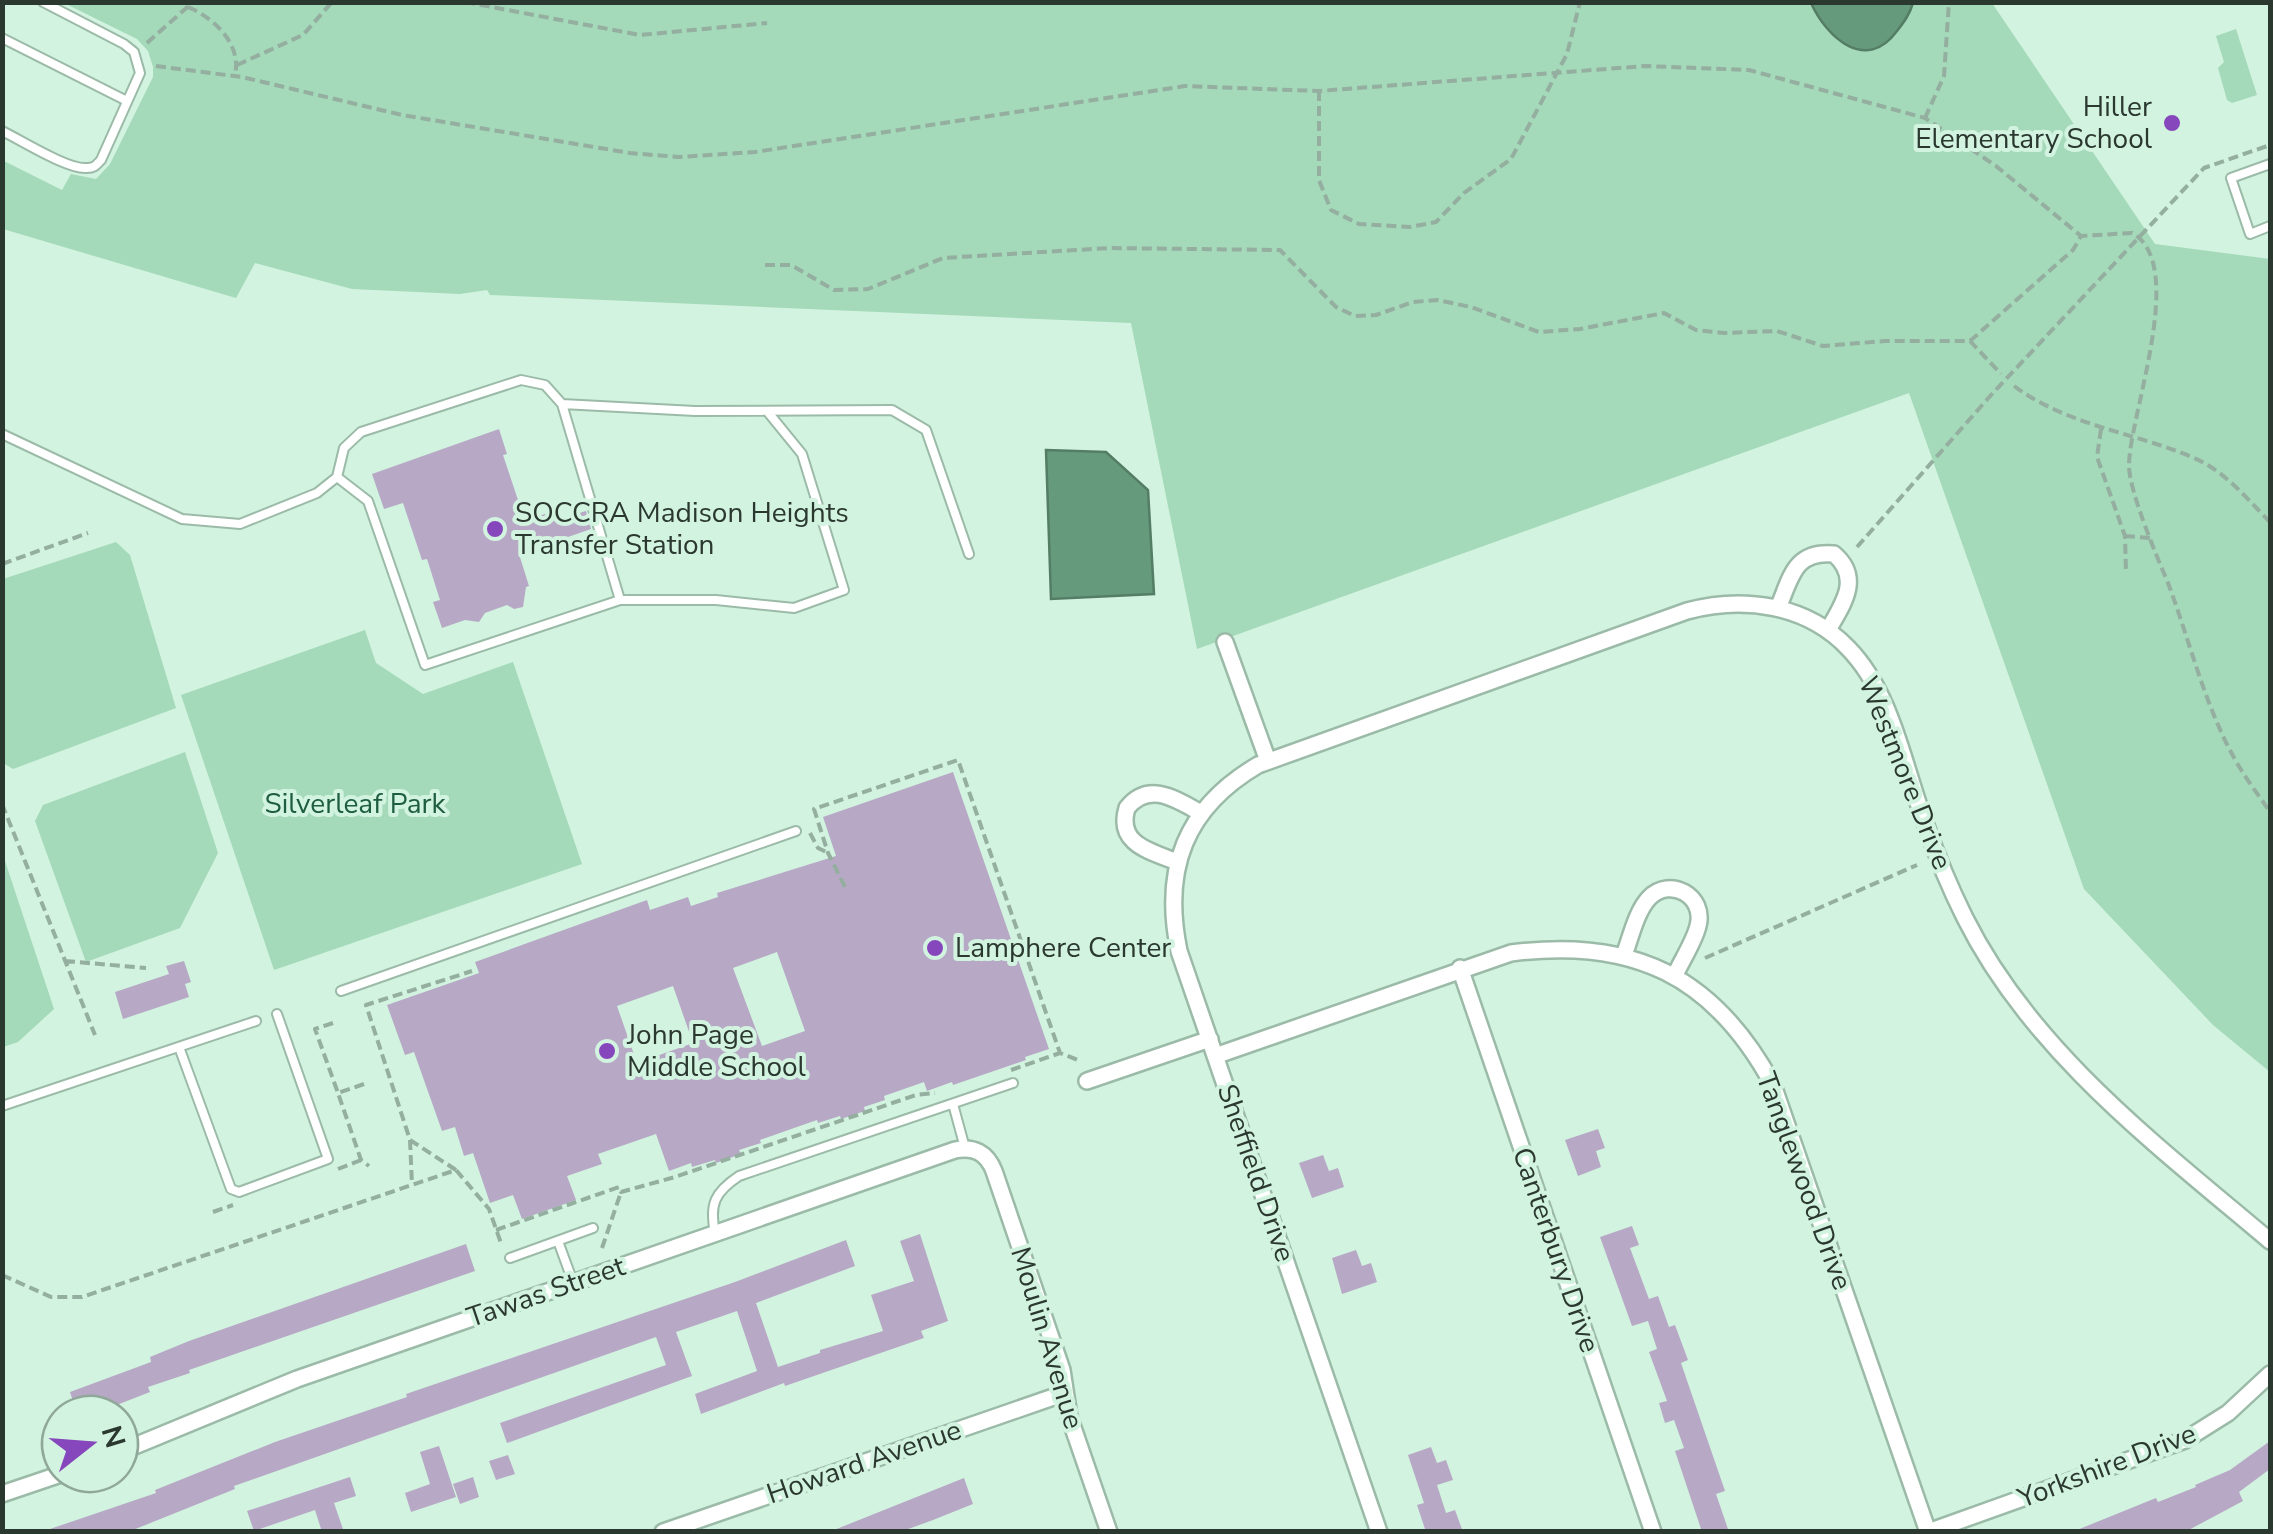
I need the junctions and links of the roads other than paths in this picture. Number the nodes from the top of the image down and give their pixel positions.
1 (43, 2) edge
2 (2, 38) edge
3 (127, 102) junction
4 (2, 131) edge
5 (2270, 164) edge
6 (2270, 226) edge
7 (562, 404) junction
8 (767, 411) junction
9 (2, 434) edge
10 (338, 478) junction
11 (968, 554) dead end
12 (620, 600) junction
13 (1778, 608) junction
14 (1828, 630) junction
15 (1225, 642) dead end
16 (1268, 761) junction
17 (1202, 813) junction
18 (796, 831) dead end
19 (1177, 862) junction
20 (1624, 955) junction
21 (1460, 968) junction
22 (1675, 976) junction
23 (341, 991) dead end
24 (277, 1014) dead end
25 (256, 1021) dead end
26 (1210, 1039) junction
27 (179, 1047) junction
28 (1215, 1056) junction
29 (1088, 1082) dead end
30 (1013, 1083) dead end
31 (953, 1104) junction
32 (2, 1106) edge
33 (971, 1149) junction
34 (594, 1228) dead end
35 (715, 1233) junction
36 (2270, 1240) edge
37 (558, 1241) junction
38 (510, 1258) dead end
39 (573, 1282) junction
40 (2270, 1374) edge
41 (1065, 1394) junction
42 (140, 1444) edge
43 (40, 1481) edge
44 (2, 1494) edge
45 (662, 1532) edge
46 (1109, 1532) edge
47 (1379, 1532) edge
48 (1653, 1532) edge
49 (1928, 1532) edge

1 - 3 lane
2 - 3 lane
3 - 4 lane
5 - 6 lane
7 - 8 lane
7 - 10 lane
7 - 12 lane
8 - 11 lane
8 - 12 lane
9 - 10 lane
10 - 12 lane
13 - 14 street, Westmore Drive
13 - 14 street
13 - 16 street, Westmore Drive
14 - 36 street, Westmore Drive
15 - 16 street
16 - 17 street, Westmore Drive
17 - 19 street, Sheffield Drive
17 - 19 street
18 - 23 lane
19 - 26 street, Sheffield Drive
20 - 21 street, Tanglewood Drive
20 - 22 street, Tanglewood Drive
20 - 22 street
21 - 28 street, Tanglewood Drive
21 - 48 street, Canterbury Drive
22 - 49 street, Tanglewood Drive
24 - 27 lane
25 - 27 lane
26 - 28 street, Sheffield Drive
26 - 29 street
27 - 32 lane
28 - 47 street, Sheffield Drive
30 - 31 lane
31 - 33 lane
31 - 35 lane
33 - 35 street, Tawas Street
33 - 41 street, Moulin Avenue
34 - 37 lane
35 - 39 street, Tawas Street
37 - 38 lane
37 - 39 lane
39 - 42 street, Tawas Street
40 - 49 street, Yorkshire Drive
41 - 45 street, Howard Avenue
41 - 46 street, Moulin Avenue
43 - 44 street

